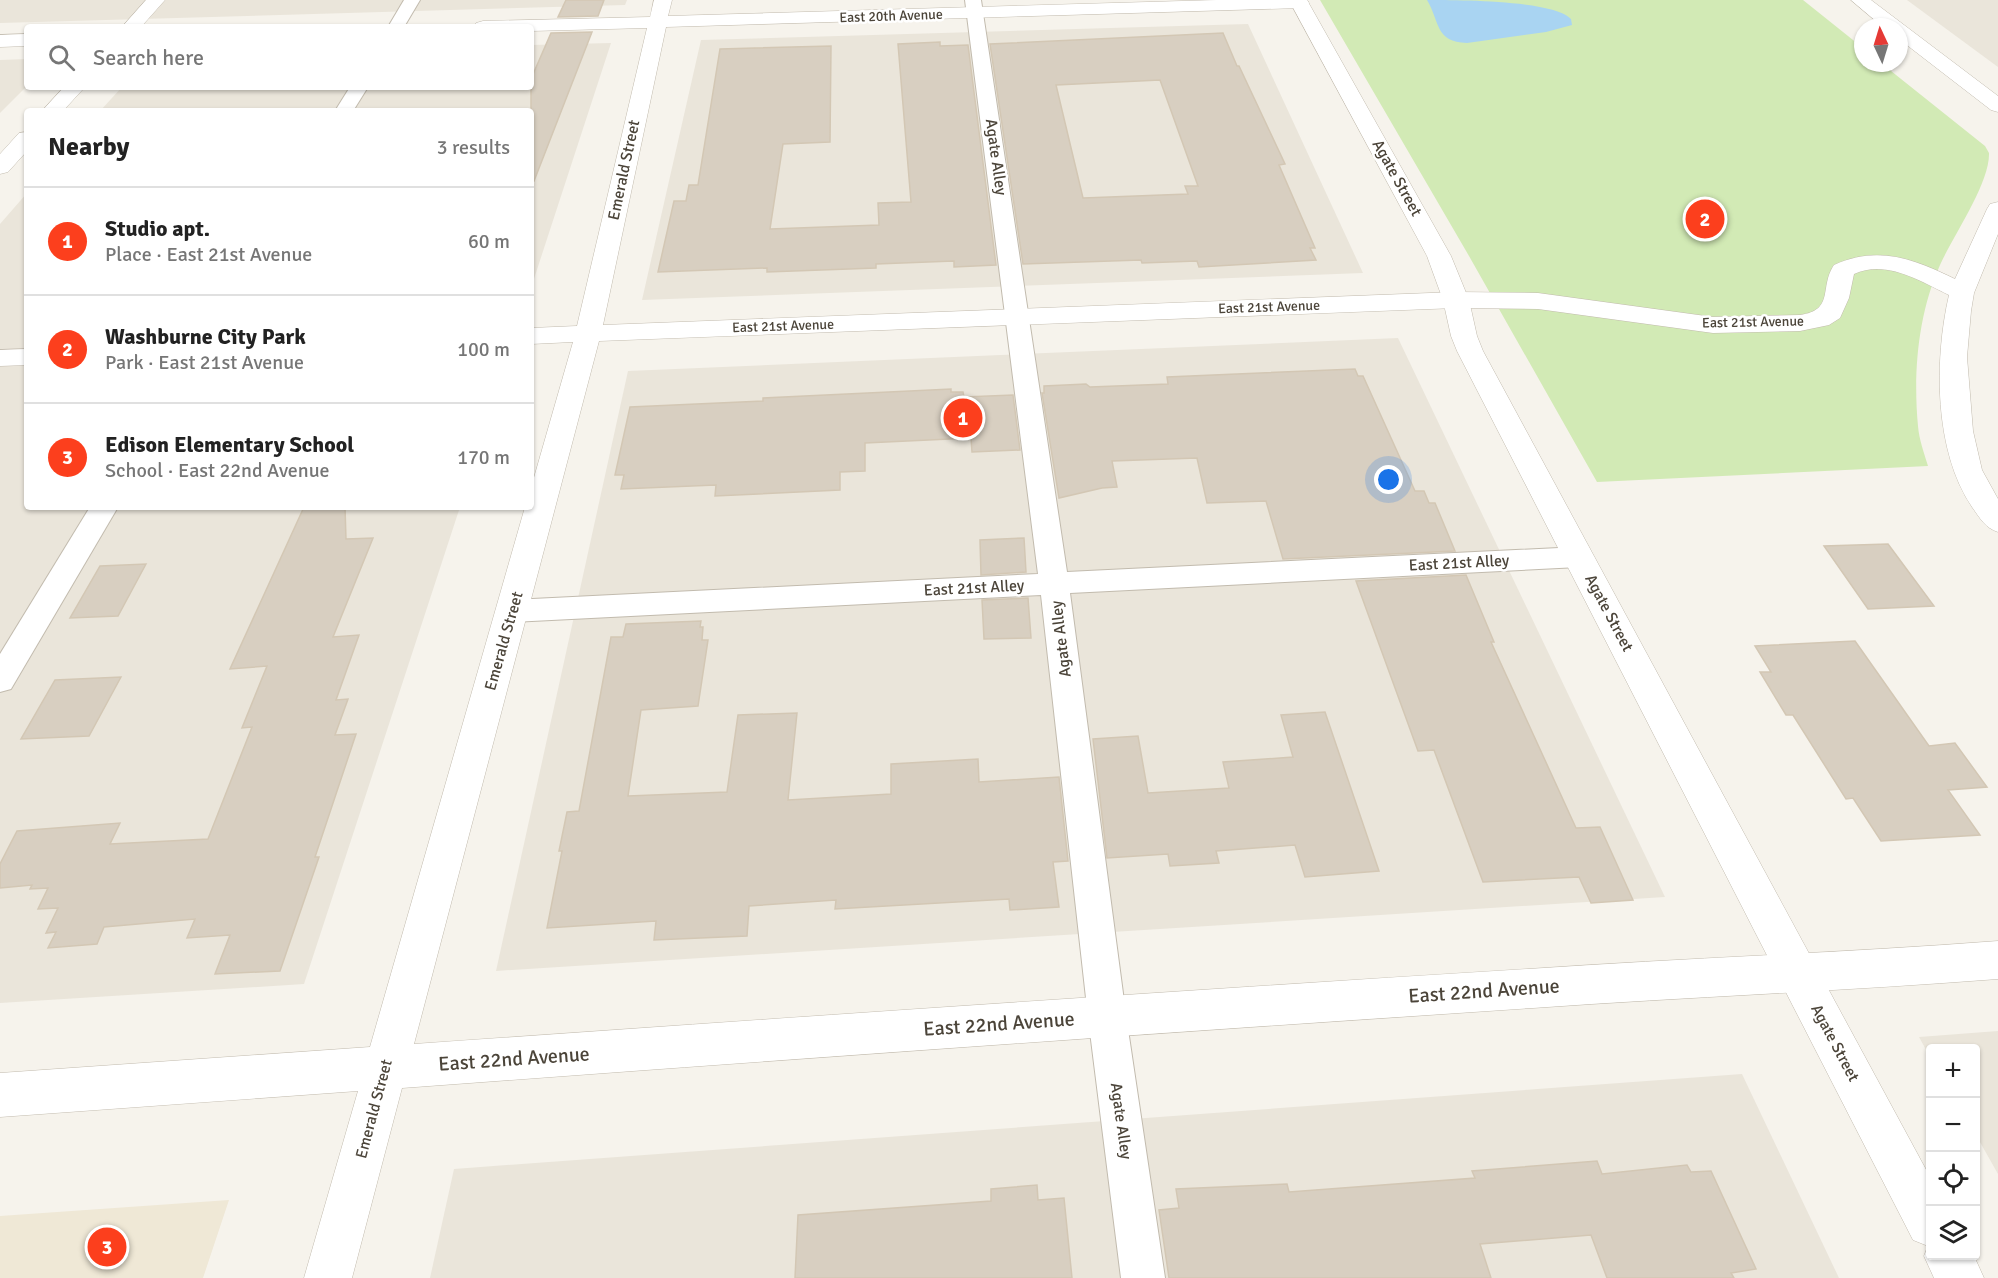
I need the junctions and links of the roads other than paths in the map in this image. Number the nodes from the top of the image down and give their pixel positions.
1 (156, 0) edge
2 (412, 0) edge
3 (1860, 0) edge
4 (1299, 2) edge
5 (974, 7) edge
6 (660, 11) edge
7 (1883, 18) edge
8 (134, 24) edge
9 (398, 24) edge
10 (516, 24) edge
11 (1908, 37) edge
12 (24, 40) edge
13 (0, 41) edge
14 (72, 90) edge
15 (357, 90) edge
16 (1998, 106) edge
17 (55, 108) edge
18 (346, 108) edge
19 (24, 141) edge
20 (0, 167) edge
21 (1998, 209) edge
22 (1962, 292) junction
23 (1456, 300) junction
24 (1018, 316) junction
25 (588, 334) junction
26 (534, 336) edge
27 (24, 357) edge
28 (0, 358) edge
29 (102, 510) edge
30 (1998, 521) edge
31 (1579, 557) junction
32 (1054, 584) junction
33 (512, 611) junction
34 (0, 680) edge
35 (1998, 960) edge
36 (1798, 971) junction
37 (1107, 1016) junction
38 (385, 1068) junction
39 (0, 1095) edge
40 (1926, 1215) edge
41 (1950, 1260) edge
42 (328, 1278) edge
43 (1143, 1278) edge
44 (1960, 1278) edge

1 - 8 street
2 - 9 lane
3 - 7 street
4 - 5 street, East 20th Avenue
4 - 23 street, Agate Street
5 - 6 street, East 20th Avenue
5 - 24 lane, Agate Alley
6 - 10 street, East 20th Avenue
6 - 25 street, Emerald Street
11 - 16 street
12 - 13 street
14 - 17 street
15 - 18 lane
19 - 20 street
21 - 22 street
22 - 23 street, East 21st Avenue
22 - 30 street
23 - 24 street, East 21st Avenue
23 - 31 street, Agate Street
24 - 25 street, East 21st Avenue
24 - 32 lane, Agate Alley
25 - 26 street, East 21st Avenue
25 - 33 street, Emerald Street
27 - 28 street
29 - 34 lane
31 - 32 lane, East 21st Alley
31 - 36 street, Agate Street
32 - 33 lane, East 21st Alley
32 - 37 lane, Agate Alley
33 - 38 street, Emerald Street
35 - 36 street, East 22nd Avenue
36 - 37 street, East 22nd Avenue
36 - 40 street, Agate Street
37 - 38 street, East 22nd Avenue
37 - 43 lane, Agate Alley
38 - 39 street, East 22nd Avenue
38 - 42 street, Emerald Street
41 - 44 street

